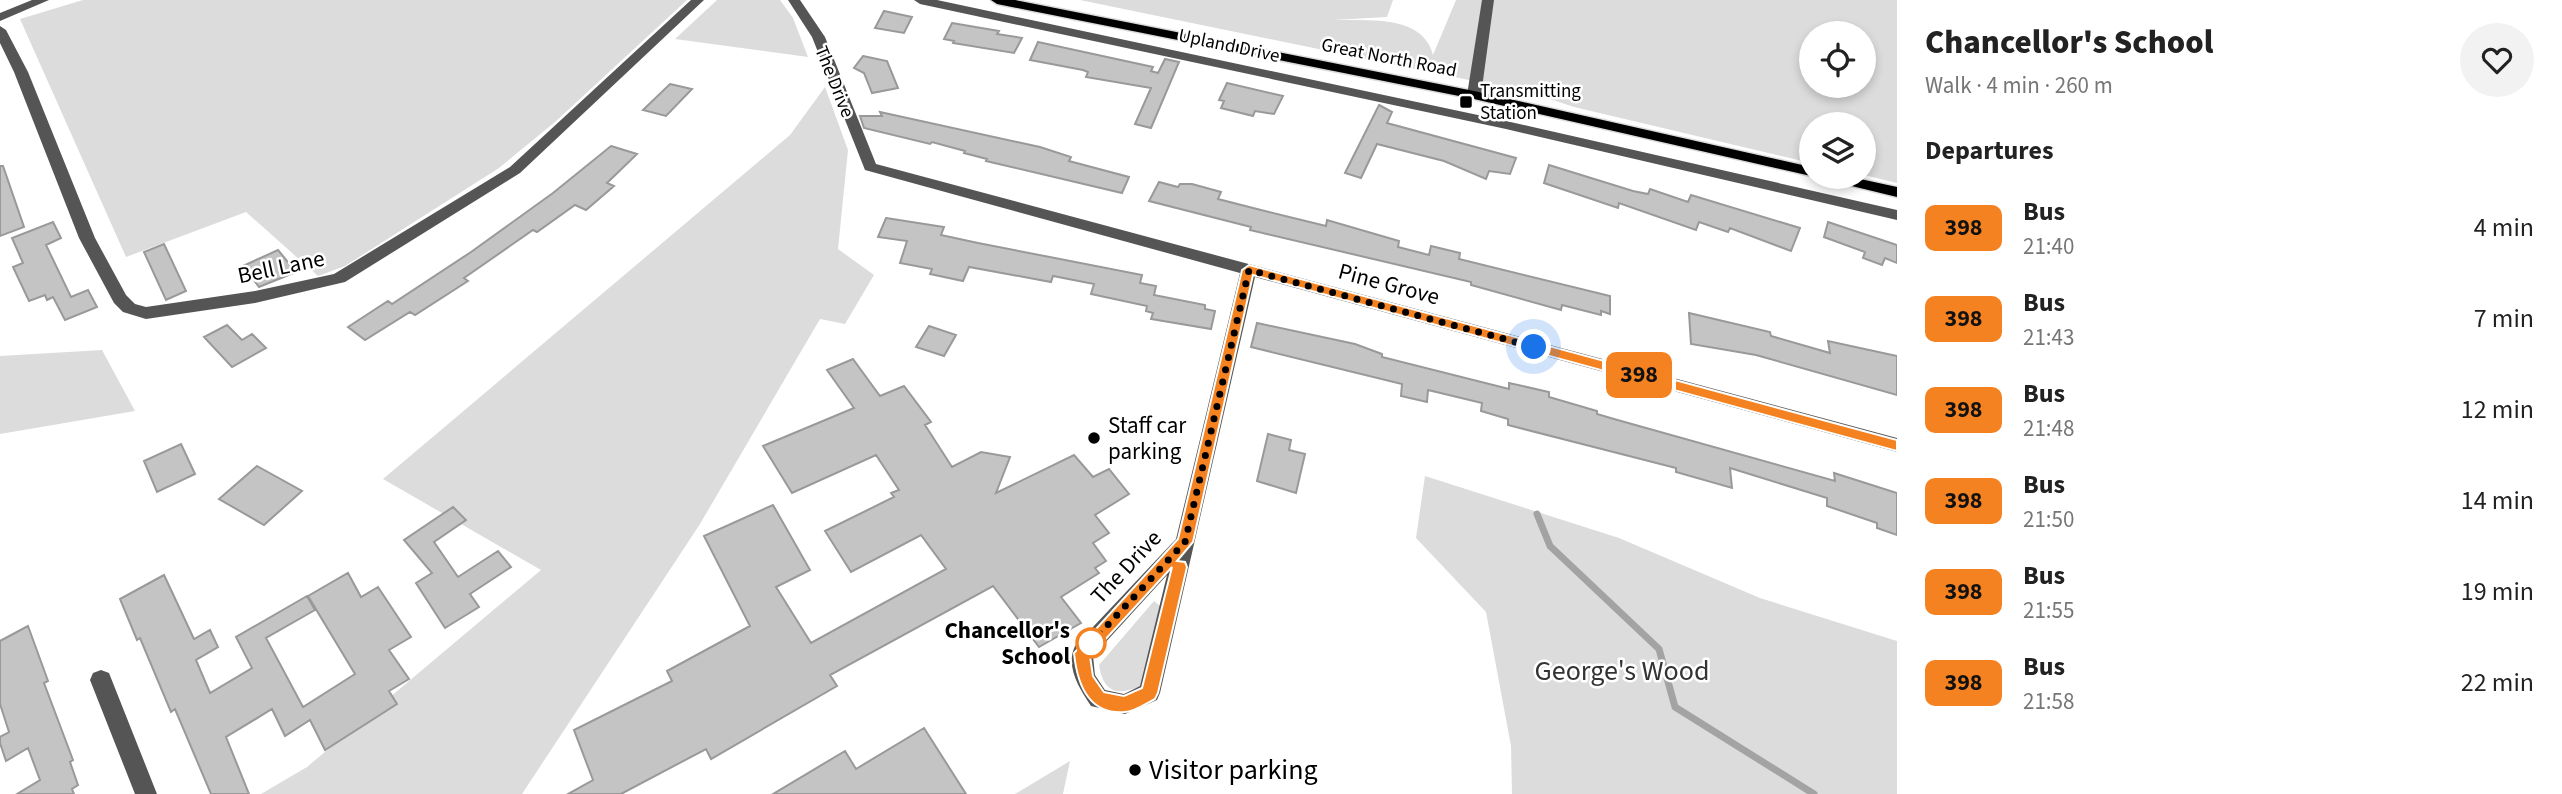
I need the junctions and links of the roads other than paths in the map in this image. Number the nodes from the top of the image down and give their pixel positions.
1 (43, 0) edge
2 (698, 0) edge
3 (794, 0) edge
4 (920, 0) edge
5 (997, 0) edge
6 (1488, 0) edge
7 (0, 17) edge
8 (0, 30) edge
9 (1474, 94) junction
10 (870, 167) joint
11 (1799, 169) edge
12 (1876, 187) edge
13 (1897, 192) edge
14 (1897, 215) edge
15 (1249, 270) junction
16 (1897, 445) edge
17 (1185, 542) junction
18 (100, 680) dead end
19 (146, 794) edge

1 - 7 street
2 - 8 street, Bell Lane
3 - 10 street, The Drive
4 - 14 street, Upland Drive
5 - 9 main road, Great North Road
6 - 9 street
9 - 11 main road, Great North Road
10 - 15 street, Pine Grove
12 - 13 main road
15 - 16 street, Pine Grove
15 - 17 street, The Drive
17 - 17 street, The Drive
18 - 19 street

